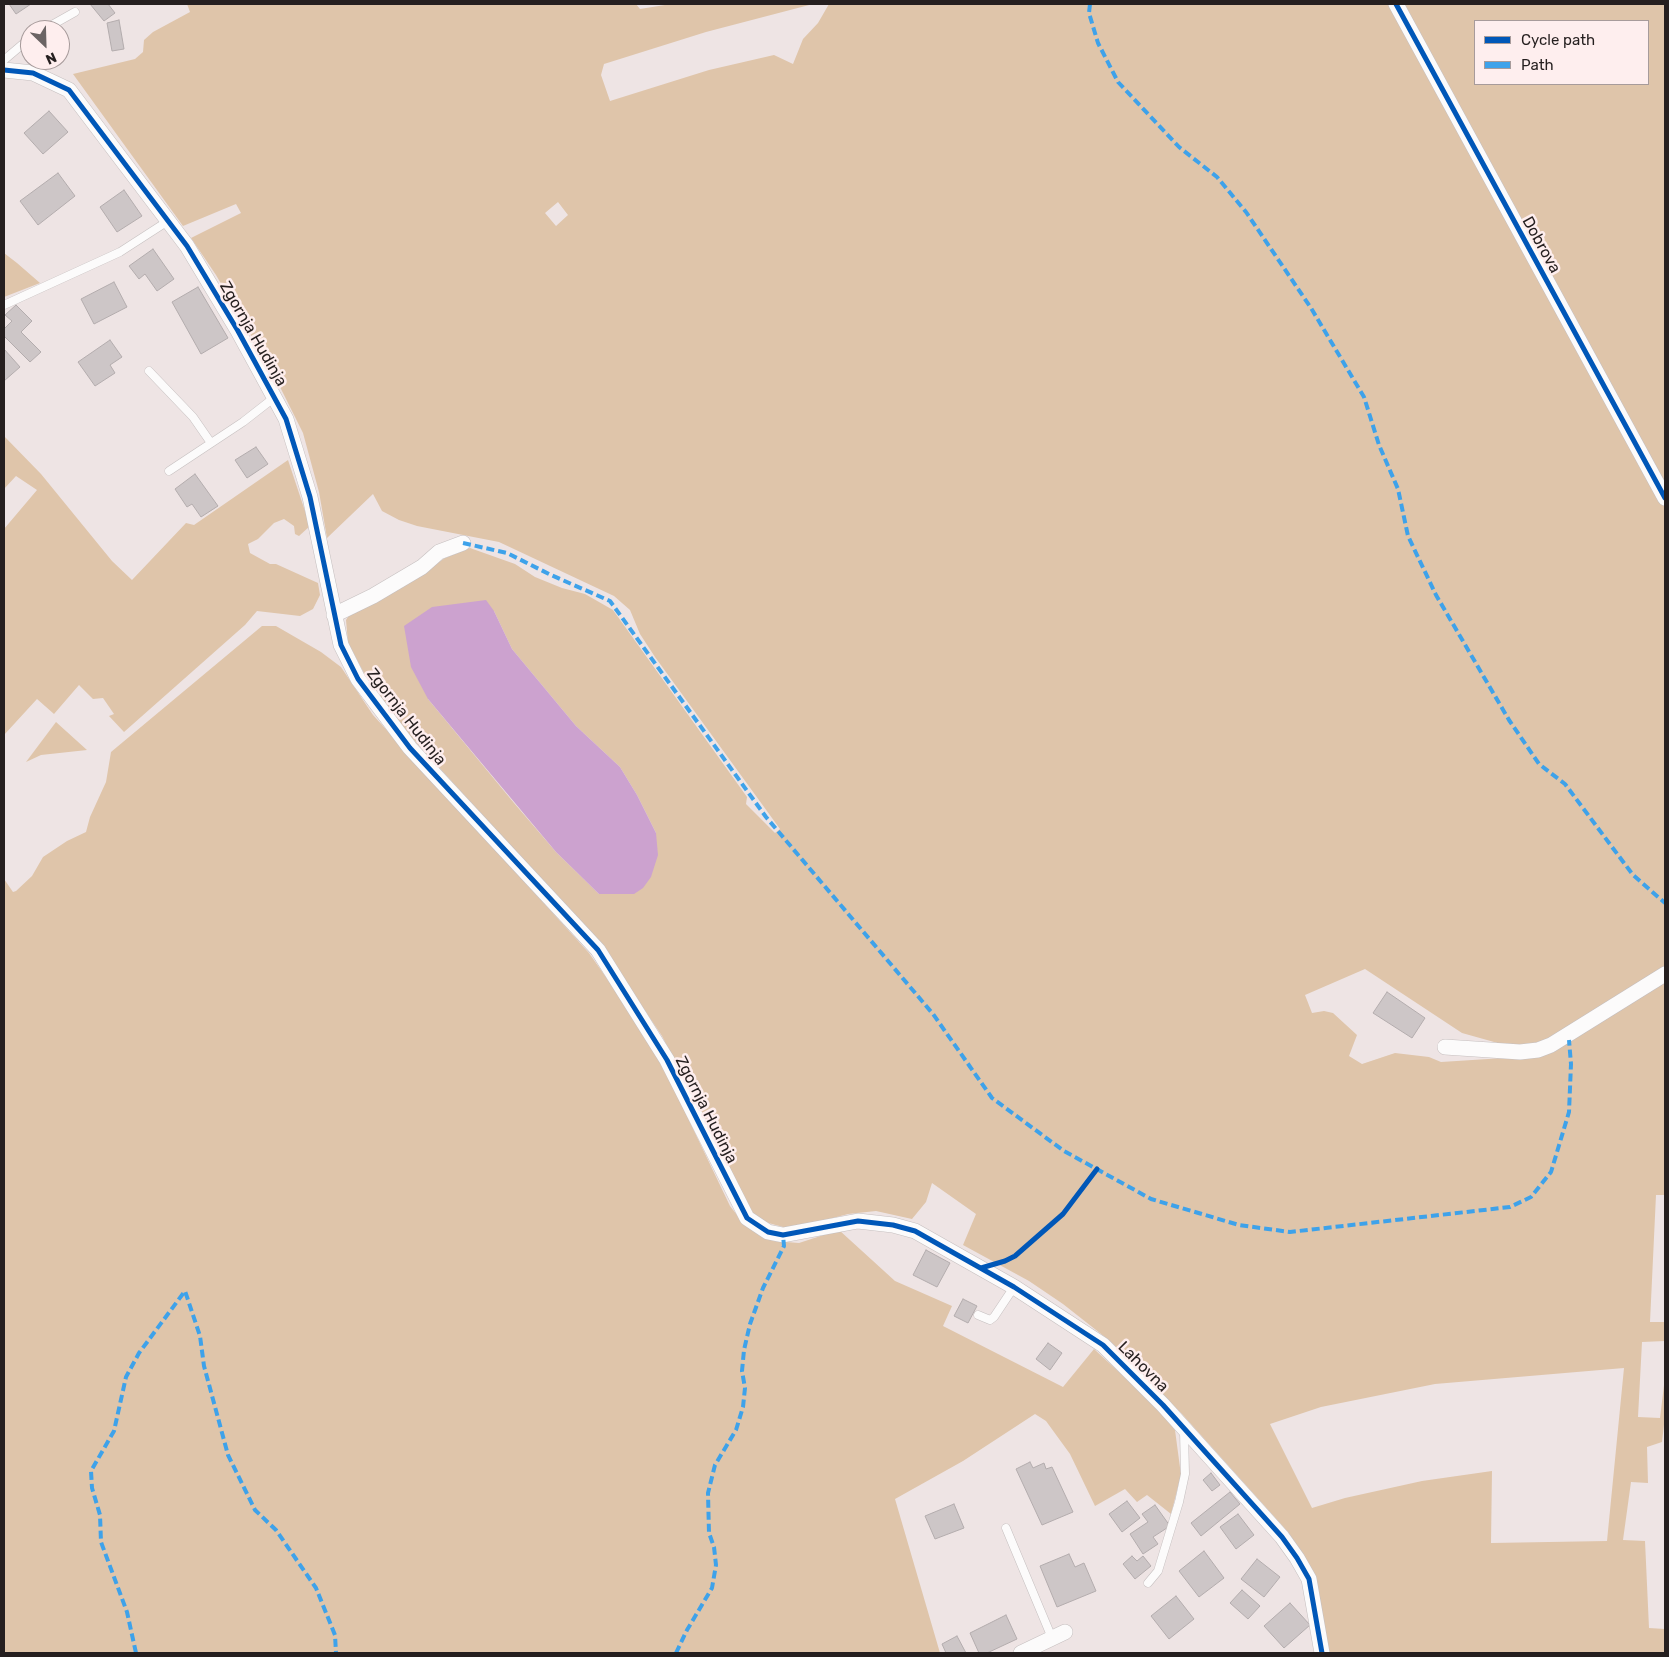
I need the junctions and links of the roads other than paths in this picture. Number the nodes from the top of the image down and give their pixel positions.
1 (1396, 4) edge
2 (75, 12) dead end
3 (61, 20) edge
4 (20, 46) edge
5 (4, 60) edge
6 (4, 70) edge
7 (168, 221) junction
8 (4, 304) edge
9 (149, 371) dead end
10 (275, 397) junction
11 (211, 443) junction
12 (169, 471) dead end
13 (1665, 498) edge
14 (463, 543) dead end
15 (334, 615) junction
16 (1665, 974) edge
17 (1445, 1046) dead end
18 (836, 1224) joint
19 (1014, 1287) junction
20 (978, 1315) dead end
21 (1184, 1429) junction
22 (1006, 1528) dead end
23 (1148, 1583) dead end
24 (1059, 1635) joint
25 (1021, 1653) edge
26 (1322, 1653) edge

1 - 13 street, Dobrova
2 - 3 lane
4 - 5 lane
6 - 7 street, Zgornja Hudinja
7 - 8 lane
7 - 10 street, Zgornja Hudinja
9 - 11 lane
10 - 11 lane
10 - 15 street, Zgornja Hudinja
11 - 12 lane
14 - 15 street
15 - 18 street, Zgornja Hudinja
16 - 17 street
18 - 19 street, Lahovna
19 - 20 lane
19 - 21 street, Lahovna
21 - 23 lane
21 - 26 street, Lahovna
22 - 24 lane
24 - 25 street

